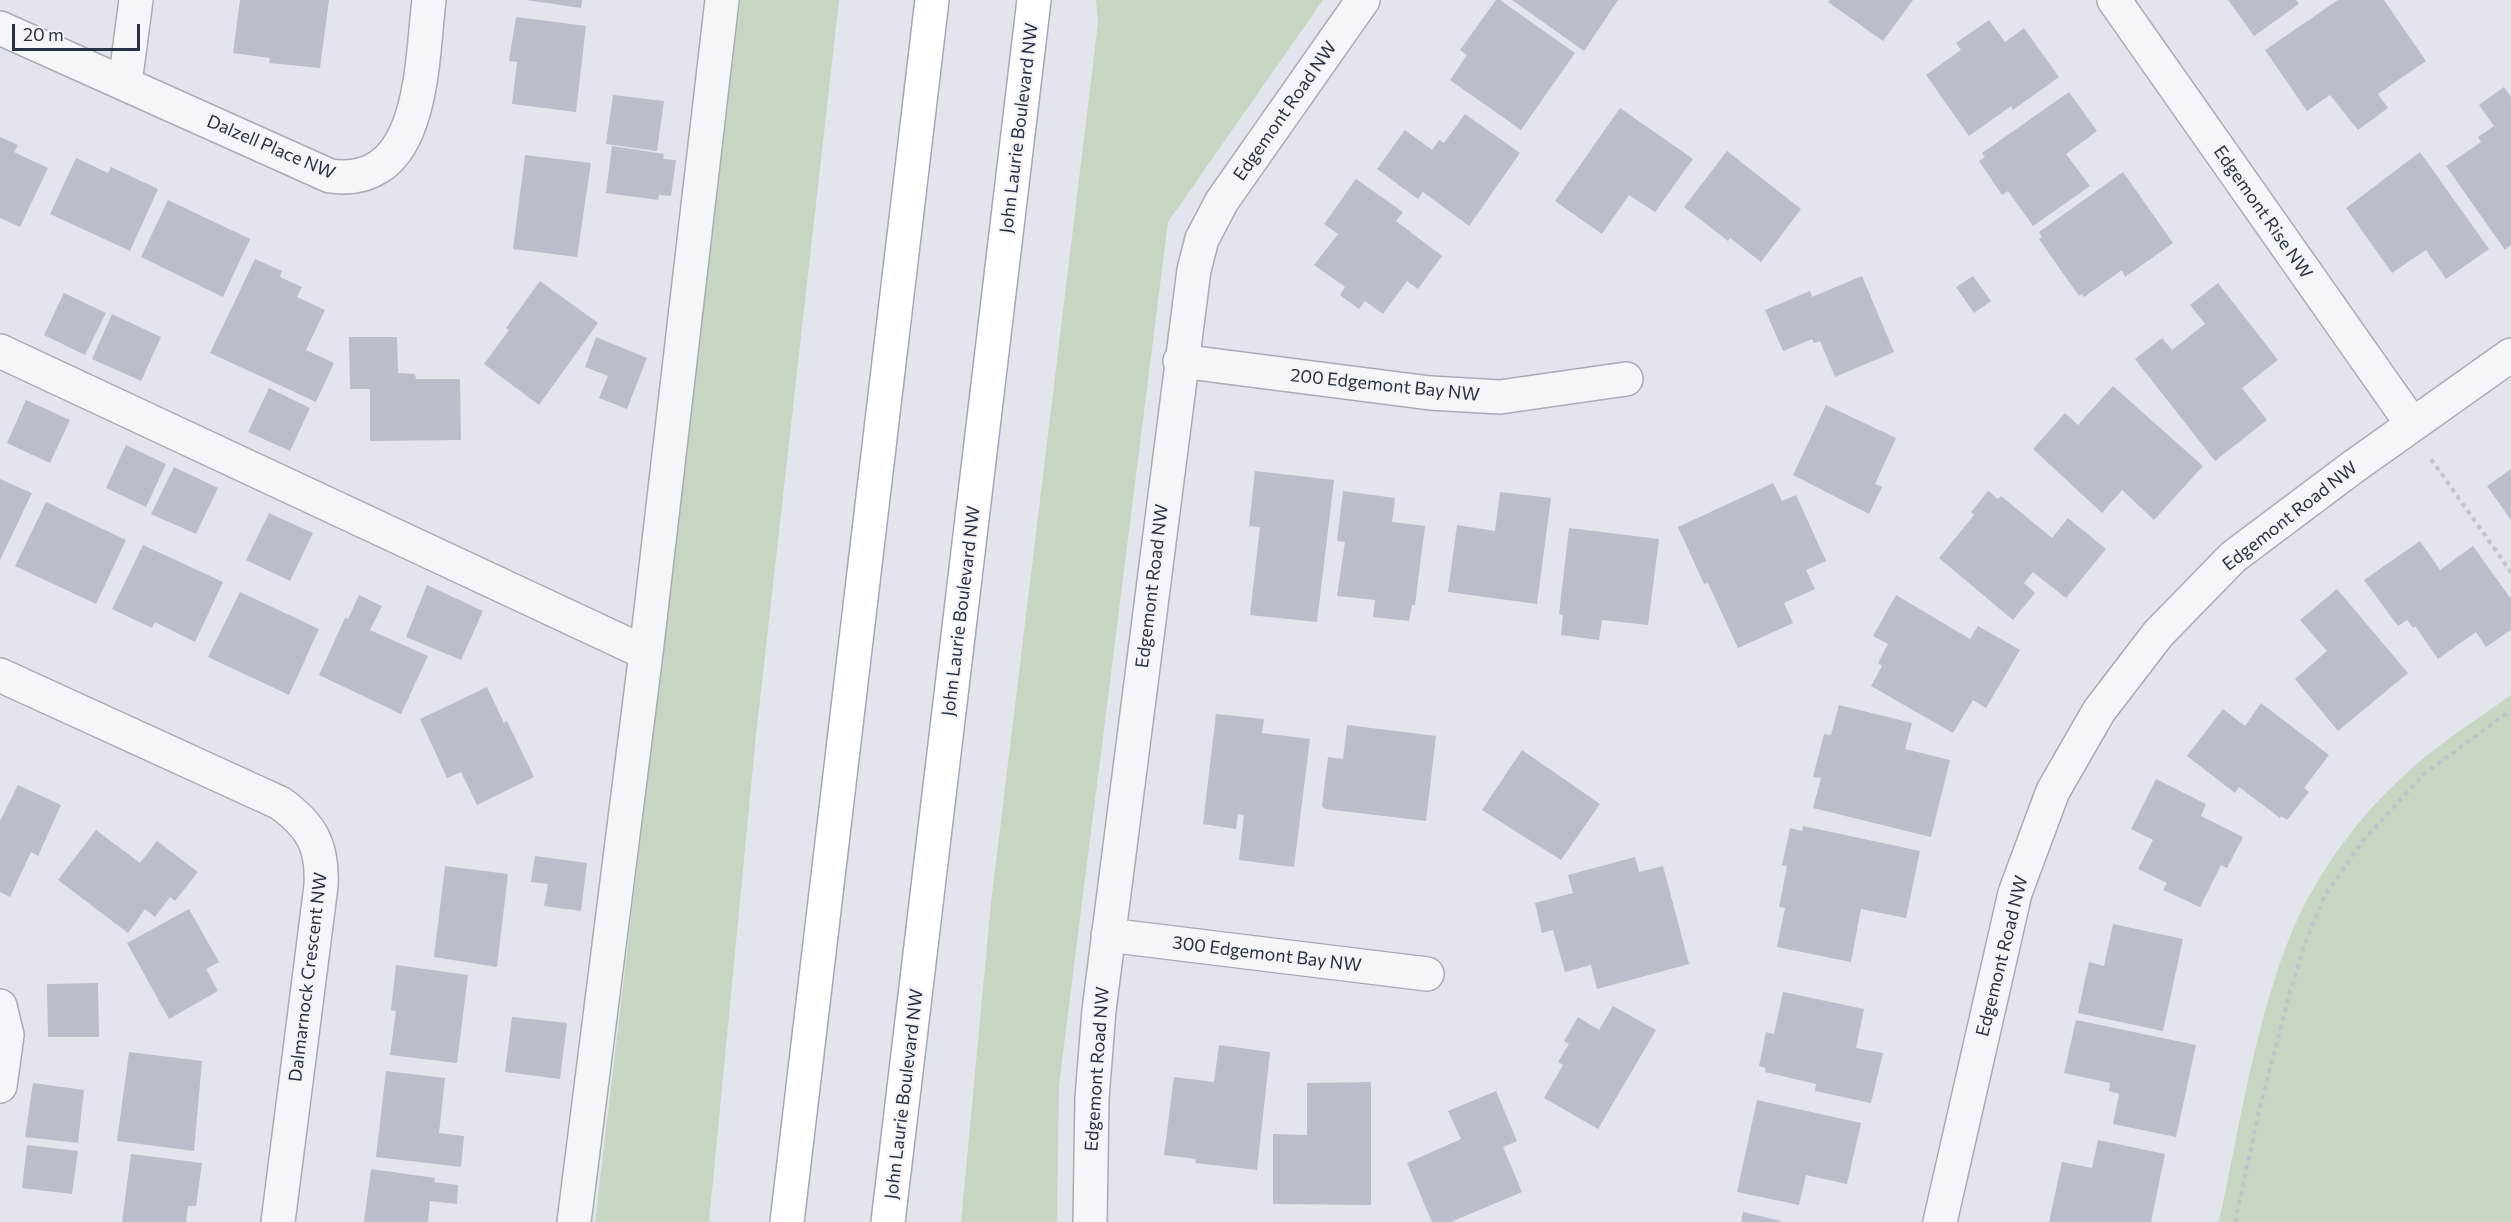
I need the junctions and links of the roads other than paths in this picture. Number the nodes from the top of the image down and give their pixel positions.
1 (136, 0) edge
2 (429, 0) edge
3 (722, 0) edge
4 (932, 0) edge
5 (1034, 0) edge
6 (1363, 0) edge
7 (2114, 0) edge
8 (0, 28) edge
9 (125, 82) junction
10 (0, 351) edge
11 (2511, 354) edge
12 (1180, 361) junction
13 (1626, 379) dead end
14 (2412, 424) junction
15 (646, 653) junction
16 (0, 675) edge
17 (1108, 935) junction
18 (1427, 974) dead end
19 (0, 1006) edge
20 (0, 1086) edge
21 (278, 1222) edge
22 (574, 1222) edge
23 (787, 1222) edge
24 (888, 1222) edge
25 (1090, 1222) edge
26 (1940, 1222) edge

1 - 9 street
2 - 9 street, Dalzell Place NW
3 - 15 street
4 - 23 main road
5 - 24 main road, John Laurie Boulevard NW
6 - 12 street, Edgemont Road NW
7 - 14 street, Edgemont Rise NW
8 - 9 street, Dalzell Place NW
10 - 15 street
11 - 14 street, Edgemont Road NW
12 - 13 street, 200 Edgemont Bay NW
12 - 17 street, Edgemont Road NW
14 - 26 street, Edgemont Road NW
15 - 22 street
16 - 21 street, Dalmarnock Crescent NW
17 - 18 street, 300 Edgemont Bay NW
17 - 25 street, Edgemont Road NW
19 - 20 street

